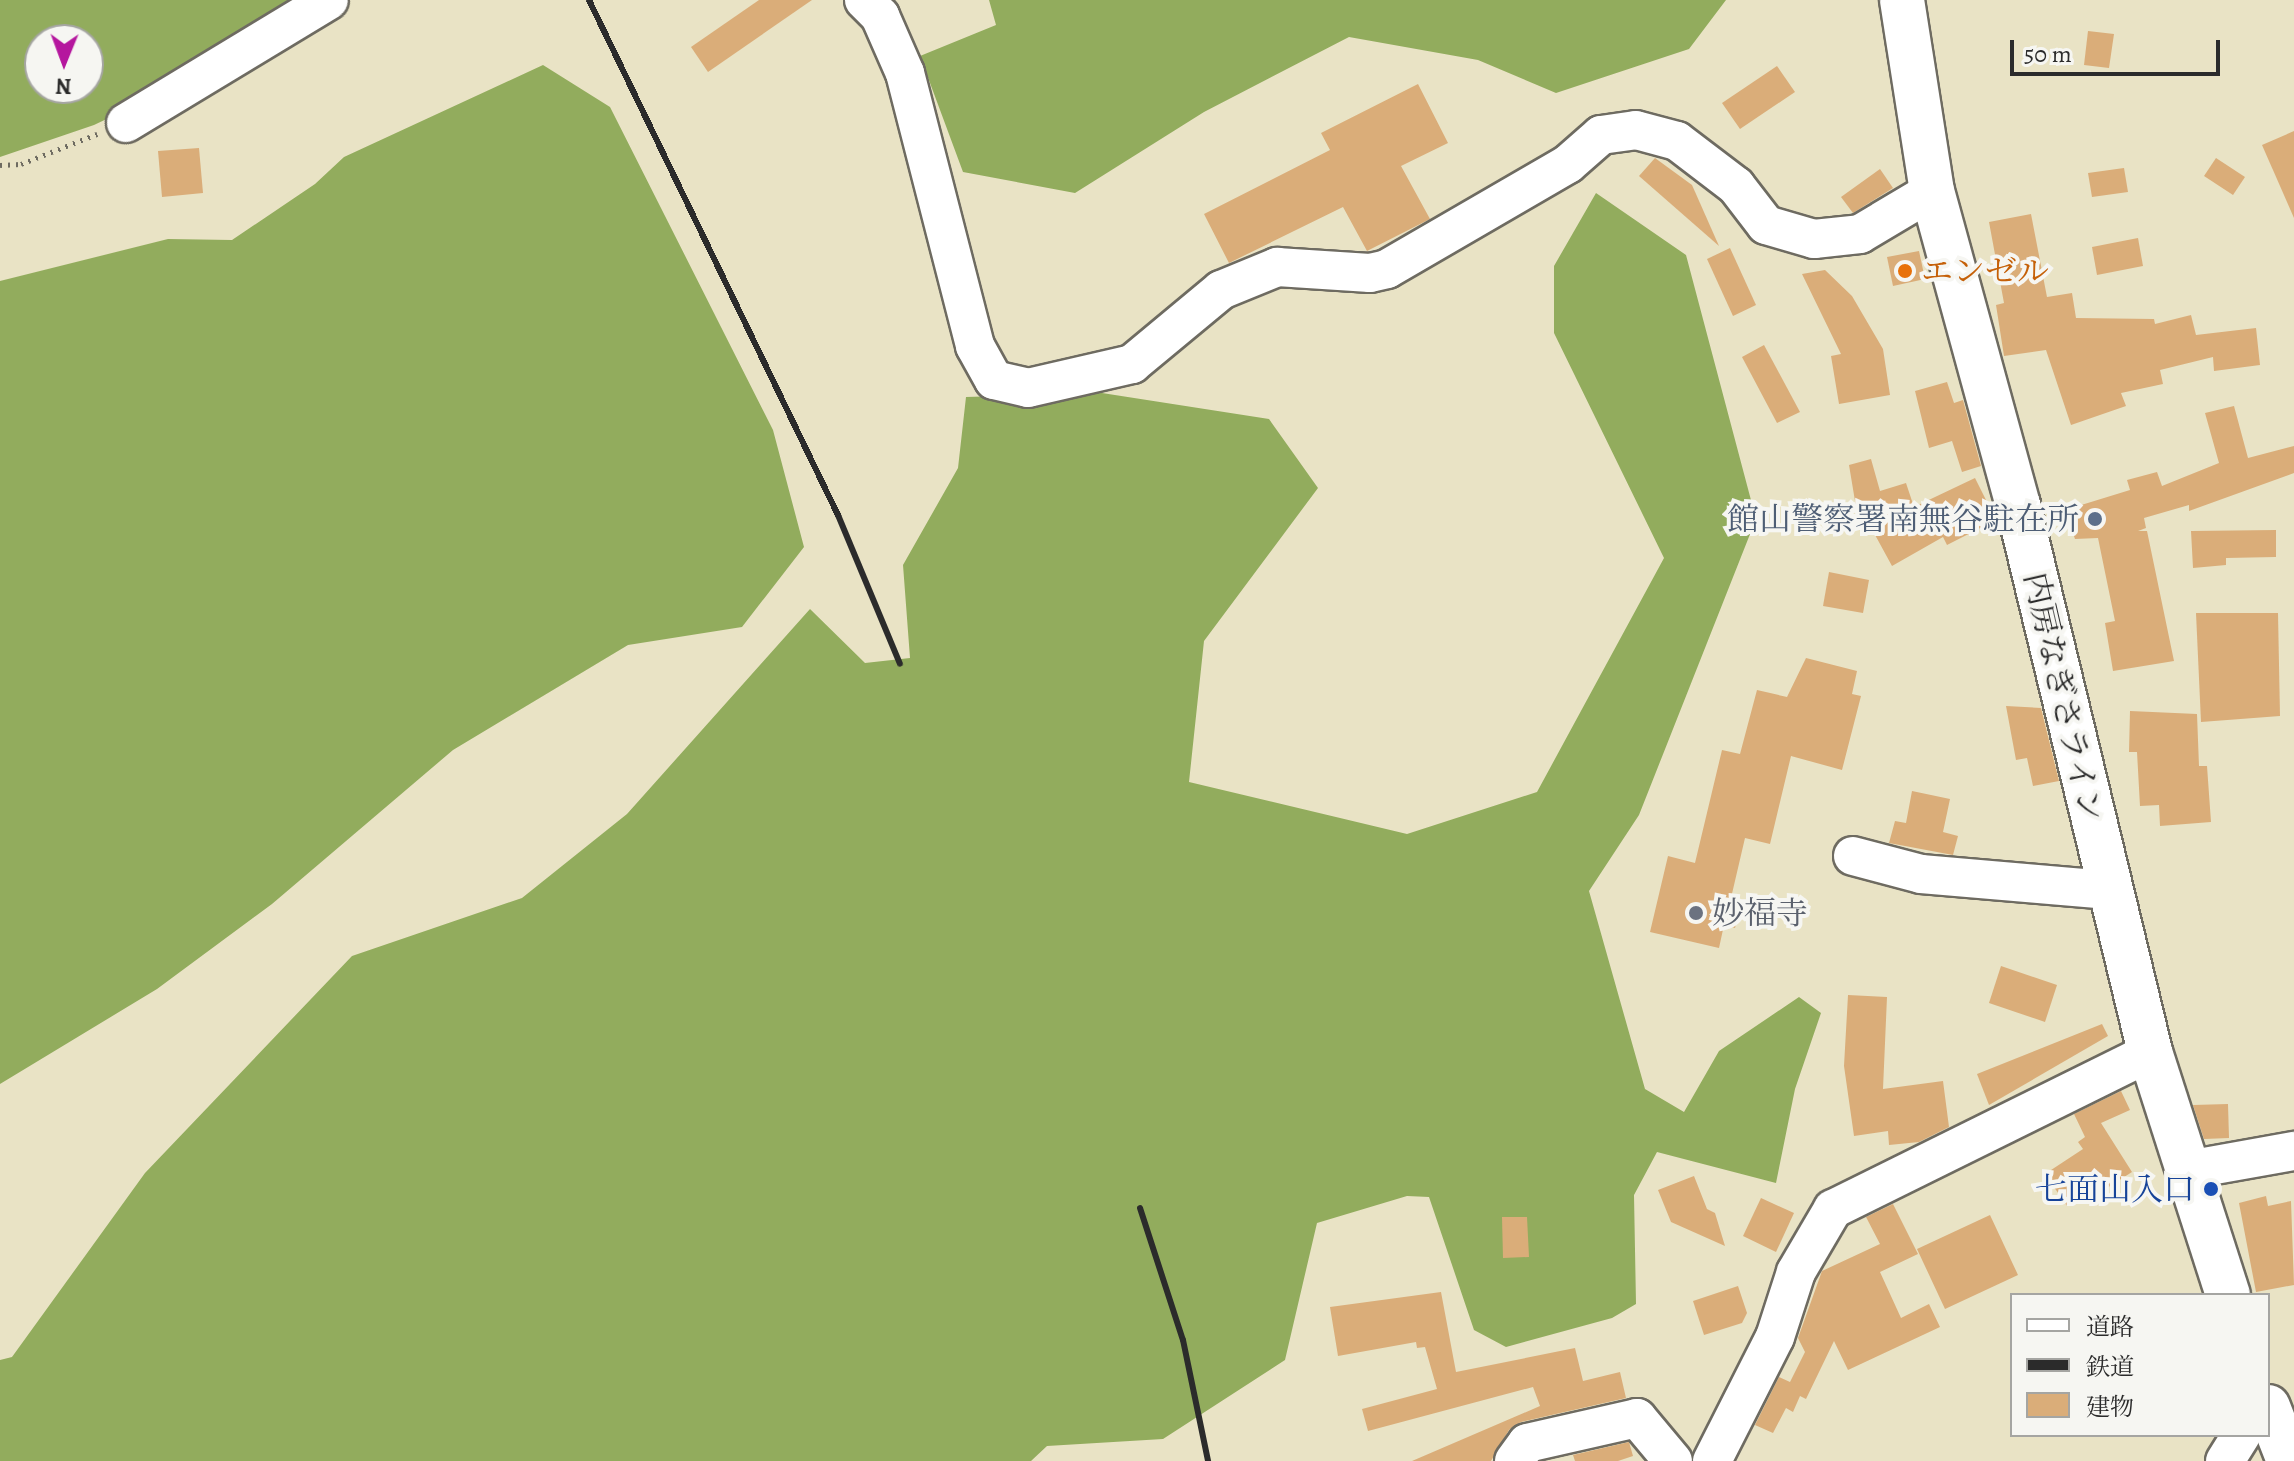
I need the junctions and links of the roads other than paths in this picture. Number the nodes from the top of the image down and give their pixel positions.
1 (329, 0) edge
2 (864, 0) edge
3 (1902, 0) edge
4 (126, 123) road end
5 (1932, 191) junction
6 (1853, 856) dead end
7 (2109, 890) junction
8 (2150, 1052) junction
9 (2294, 1151) edge
10 (2187, 1170) junction
11 (2227, 1293) edge
12 (2268, 1437) edge
13 (1514, 1461) edge
14 (1673, 1461) edge
15 (1712, 1461) edge
16 (2225, 1461) edge

1 - 4 street
2 - 5 street
3 - 5 highway, 内房なぎさライン
5 - 7 highway, 内房なぎさライン
6 - 7 street
7 - 8 highway, 内房なぎさライン
8 - 10 highway, 内房なぎさライン
8 - 15 street
9 - 10 street
10 - 11 highway, 内房なぎさライン
12 - 16 street
13 - 14 street

